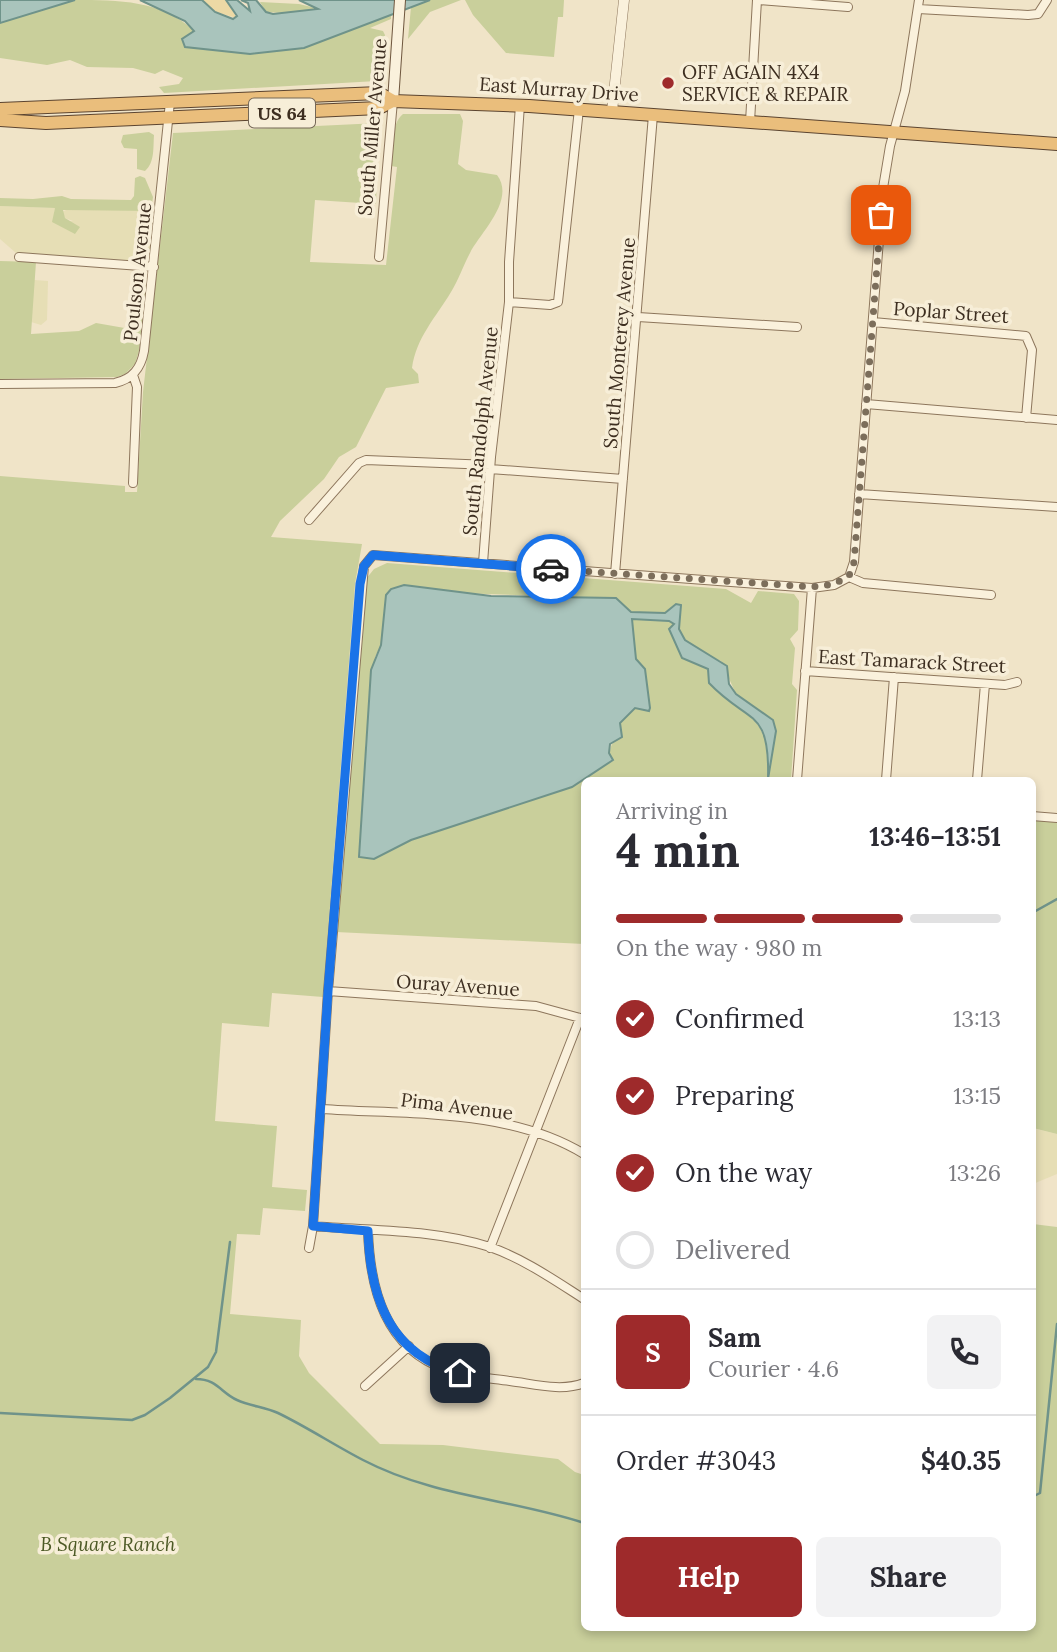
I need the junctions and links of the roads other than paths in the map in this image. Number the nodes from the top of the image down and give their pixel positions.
1 (400, 0) edge
2 (624, 0) edge
3 (758, 0) edge
4 (1047, 0) edge
5 (919, 4) edge
6 (848, 6) dead end
7 (393, 100) junction
8 (170, 102) junction
9 (520, 105) junction
10 (0, 109) edge
11 (579, 109) junction
12 (612, 111) junction
13 (653, 114) junction
14 (169, 118) junction
15 (0, 120) edge
16 (750, 122) junction
17 (893, 132) junction
18 (1057, 144) edge
19 (19, 257) dead end
20 (379, 257) dead end
21 (154, 267) junction
22 (509, 302) junction
23 (638, 317) junction
24 (873, 322) junction
25 (797, 327) dead end
26 (133, 375) junction
27 (0, 384) edge
28 (866, 404) junction
29 (1026, 418) junction
30 (1057, 420) edge
31 (490, 467) junction
32 (623, 479) junction
33 (133, 483) dead end
34 (859, 494) junction
35 (1057, 507) edge
36 (309, 520) dead end
37 (483, 564) junction
38 (615, 574) junction
39 (849, 576) junction
40 (812, 587) junction
41 (991, 595) dead end
42 (804, 671) junction
43 (894, 677) junction
44 (1017, 682) dead end
45 (985, 684) junction
46 (797, 777) edge
47 (886, 777) edge
48 (977, 777) edge
49 (1036, 816) edge
50 (1057, 818) edge
51 (328, 991) junction
52 (581, 1018) edge
53 (581, 1020) edge
54 (322, 1108) junction
55 (535, 1133) junction
56 (581, 1153) edge
57 (313, 1226) junction
58 (368, 1231) junction
59 (309, 1248) dead end
60 (490, 1248) junction
61 (581, 1297) edge
62 (409, 1346) junction
63 (581, 1384) edge
64 (365, 1386) dead end

1 - 7 main road, South Miller Avenue
2 - 12 street
3 - 6 street
3 - 16 street
4 - 5 street
5 - 17 street
7 - 8 highway, East Murray Drive / US 64
7 - 9 highway, East Murray Drive / US 64
7 - 14 highway, East Murray Drive / US 64
7 - 20 street, South Miller Avenue
8 - 10 highway, US 64
8 - 14 street, Poulson Avenue
9 - 11 highway, East Murray Drive / US 64
9 - 22 street, South Randolph Avenue
11 - 12 highway, East Murray Drive / US 64
11 - 22 street
12 - 13 highway, East Murray Drive / US 64
13 - 16 highway, East Murray Drive / US 64
13 - 23 street, South Monterey Avenue
14 - 15 highway, US 64
14 - 21 street, Poulson Avenue
16 - 17 highway, East Murray Drive / US 64
17 - 18 highway, East Murray Drive / US 64
17 - 24 street
19 - 21 street
21 - 26 street, Poulson Avenue
22 - 31 street, South Randolph Avenue
23 - 25 street
23 - 32 street, South Monterey Avenue
24 - 28 street
24 - 29 street, Poplar Street
26 - 27 street
26 - 33 street, Poulson Avenue
28 - 29 street
28 - 34 street
29 - 30 street
31 - 32 street
31 - 36 street
31 - 37 street, South Randolph Avenue
32 - 38 street, South Monterey Avenue
34 - 35 street
34 - 39 street
37 - 38 street
37 - 51 street
38 - 40 street
39 - 40 street
39 - 41 street
40 - 42 street
42 - 43 street, East Tamarack Street
42 - 46 street
43 - 45 street, East Tamarack Street
43 - 47 street
44 - 45 street, East Tamarack Street
45 - 48 street
49 - 50 street
51 - 52 street, Ouray Avenue
51 - 54 street
53 - 55 street
54 - 55 street, Pima Avenue
54 - 57 street
55 - 56 street, Pima Avenue
55 - 60 street
57 - 58 street
57 - 59 street
58 - 60 street
58 - 62 street
60 - 61 street
62 - 63 street
62 - 64 street

